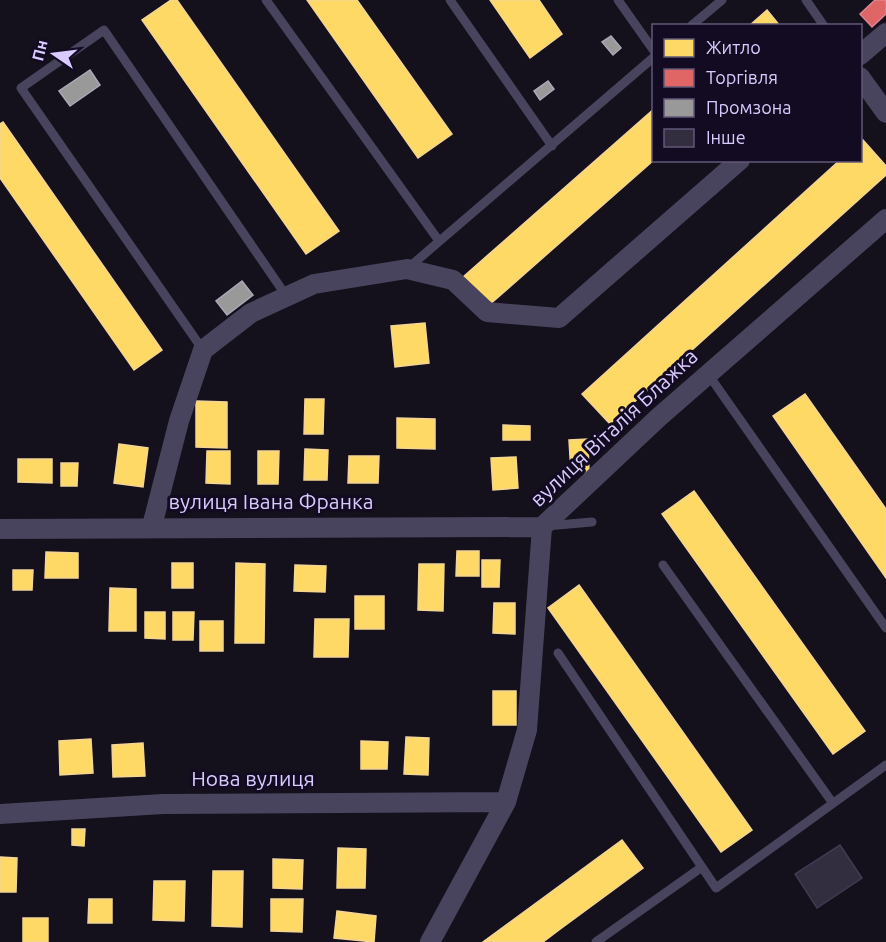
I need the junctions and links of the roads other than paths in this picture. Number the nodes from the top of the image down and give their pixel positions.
1 (266, 0) edge
2 (450, 0) edge
3 (618, 0) edge
4 (722, 0) edge
5 (806, 0) edge
6 (693, 24) edge
7 (823, 24) edge
8 (886, 33) edge
9 (652, 48) edge
10 (862, 55) edge
11 (652, 59) edge
12 (862, 78) edge
13 (886, 113) edge
14 (552, 146) junction
15 (738, 162) edge
16 (886, 219) edge
17 (439, 242) junction
18 (407, 269) junction
19 (287, 297) junction
20 (202, 350) junction
21 (708, 374) junction
22 (592, 522) dead end
23 (152, 526) junction
24 (542, 527) junction
25 (0, 529) edge
26 (663, 565) dead end
27 (886, 628) edge
28 (558, 652) dead end
29 (886, 765) edge
30 (506, 802) junction
31 (832, 802) junction
32 (0, 814) edge
33 (702, 867) junction
34 (430, 942) edge
35 (596, 942) edge

1 - 17 lane
2 - 14 lane
3 - 9 lane
4 - 6 lane
5 - 7 lane
8 - 10 street
11 - 14 lane
12 - 13 street
14 - 17 lane
15 - 18 street
16 - 21 street, вулиця Віталія Блажка
17 - 18 lane
18 - 19 street
19 - 20 street
19 - 20 lane
20 - 23 street
21 - 24 street, вулиця Віталія Блажка
21 - 27 lane
22 - 24 lane
23 - 24 street, вулиця Івана Франка
23 - 25 street, вулиця Івана Франка
24 - 30 street, вулиця Віталія Блажка
26 - 31 lane
28 - 33 lane
29 - 31 lane
30 - 32 street, Нова вулиця
30 - 34 street, вулиця Віталія Блажка
31 - 33 lane
33 - 35 lane

